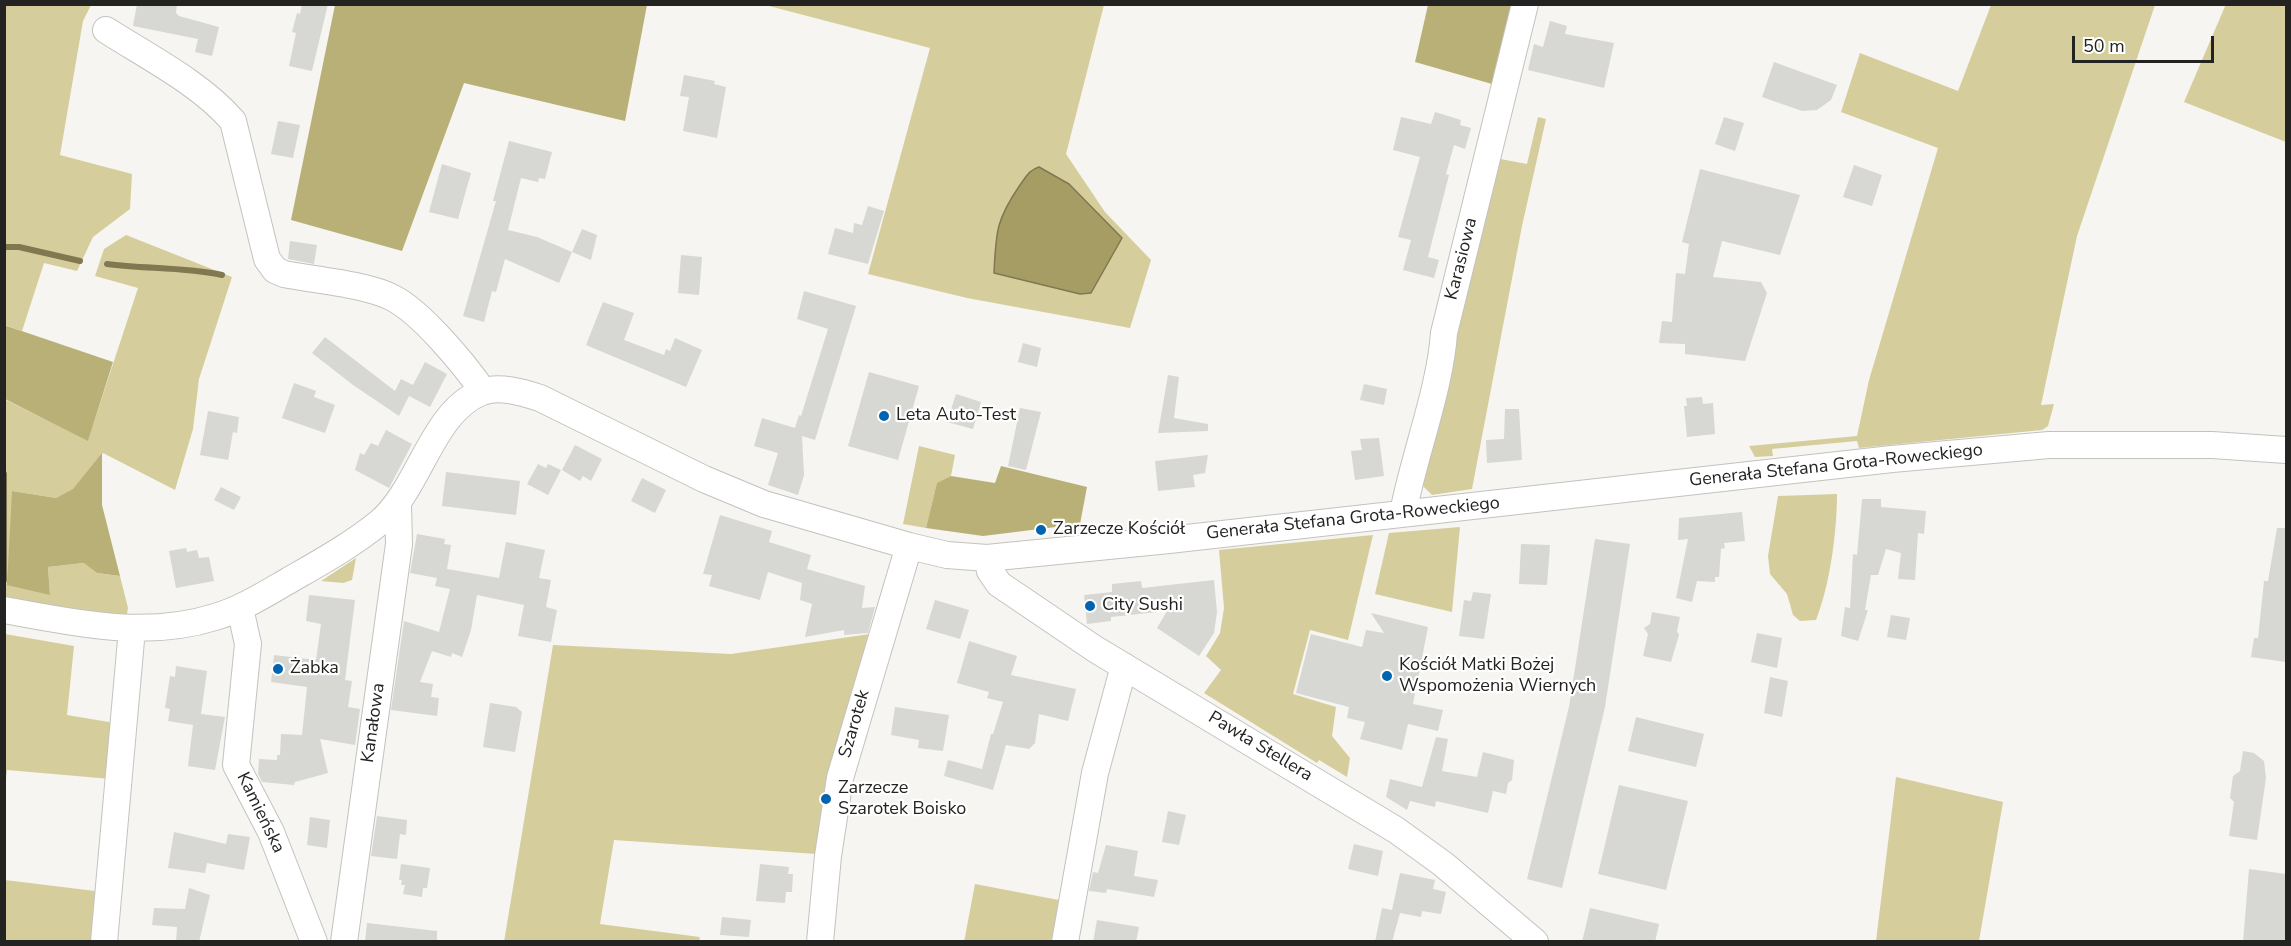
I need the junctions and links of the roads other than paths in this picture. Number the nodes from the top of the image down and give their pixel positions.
1 (1525, 4) edge
2 (106, 30) dead end
3 (483, 391) junction
4 (2286, 450) edge
5 (398, 504) junction
6 (1403, 513) junction
7 (909, 546) junction
8 (987, 558) junction
9 (240, 608) junction
10 (4, 610) edge
11 (132, 629) junction
12 (1124, 666) junction
13 (104, 942) edge
14 (314, 942) edge
15 (344, 942) edge
16 (820, 942) edge
17 (1065, 942) edge
18 (1535, 942) edge

1 - 6 street, Karasiowa
2 - 3 street
3 - 5 street
3 - 7 street, Generała Stefana Grota-Roweckiego
4 - 6 street, Generała Stefana Grota-Roweckiego
5 - 9 street
5 - 15 street, Kanałowa
6 - 8 street, Generała Stefana Grota-Roweckiego
7 - 8 street, Generała Stefana Grota-Roweckiego
7 - 16 street, Szarotek
8 - 12 street, Pawła Stellera
9 - 11 street
9 - 14 street, Kamieńska
10 - 11 street
11 - 13 street
12 - 17 street
12 - 18 street, Pawła Stellera

